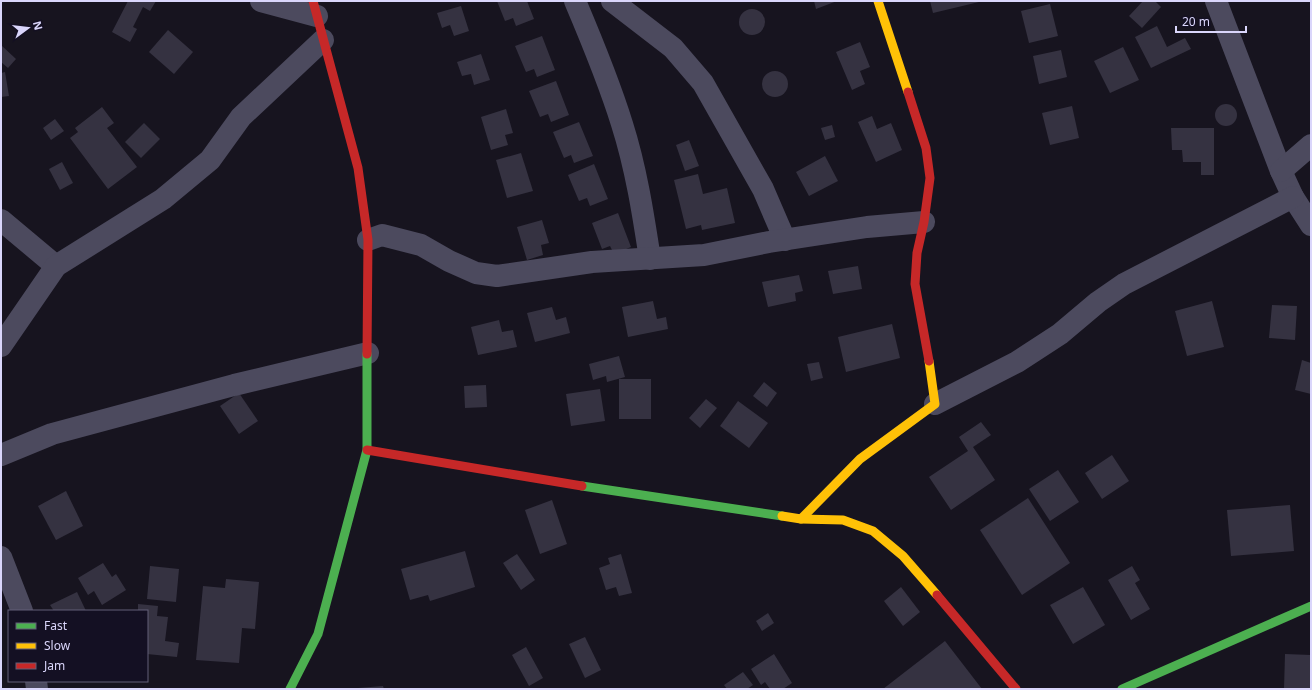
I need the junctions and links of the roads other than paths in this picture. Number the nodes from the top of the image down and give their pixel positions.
1 (261, 1) edge
2 (575, 1) edge
3 (612, 1) edge
4 (878, 1) edge
5 (1216, 1) edge
6 (315, 8) edge
7 (323, 40) junction
8 (1311, 144) edge
9 (1281, 171) junction
10 (1293, 196) junction
11 (1, 220) edge
12 (924, 222) junction
13 (1311, 225) edge
14 (368, 240) junction
15 (784, 240) junction
16 (650, 259) junction
17 (56, 266) junction
18 (1, 346) edge
19 (368, 352) junction
20 (936, 404) junction
21 (367, 450) junction
22 (1, 455) edge
23 (801, 519) junction
24 (1, 557) edge
25 (1311, 606) edge
26 (22, 610) edge
27 (290, 689) edge
28 (1016, 689) edge
29 (1122, 689) edge

1 - 6 street
2 - 16 street
3 - 15 street
4 - 12 street
5 - 9 street
6 - 7 street
7 - 14 street
7 - 17 street
8 - 9 street
9 - 10 street
10 - 13 street
10 - 20 street
11 - 17 street
12 - 15 street
12 - 20 street
14 - 16 street
14 - 19 street
15 - 16 street
17 - 18 street
19 - 21 street
19 - 22 street
20 - 23 street
21 - 23 street
21 - 27 street
23 - 28 street
24 - 26 street
25 - 29 street

